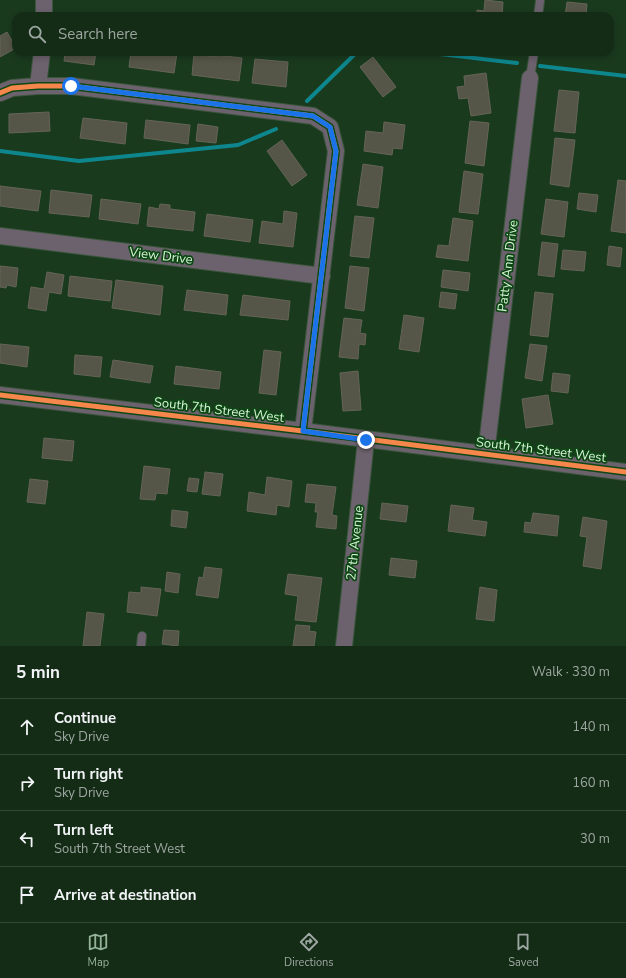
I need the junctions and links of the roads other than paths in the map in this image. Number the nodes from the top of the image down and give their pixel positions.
1 (44, 0) edge
2 (540, 1) edge
3 (44, 12) edge
4 (539, 12) edge
5 (42, 56) edge
6 (533, 56) edge
7 (530, 78) joint
8 (38, 86) junction
9 (0, 94) edge
10 (0, 236) edge
11 (322, 276) junction
12 (0, 395) edge
13 (303, 431) junction
14 (366, 440) junction
15 (486, 454) junction
16 (626, 472) edge
17 (142, 636) dead end
18 (141, 646) edge
19 (344, 646) edge

1 - 3 street
2 - 4 lane
5 - 8 street
6 - 7 lane
7 - 15 street, Patty Ann Drive
8 - 9 street
8 - 11 street
10 - 11 street, View Drive
11 - 13 street
12 - 13 street, South 7th Street West
13 - 14 street, South 7th Street West
14 - 15 street, South 7th Street West
14 - 19 street, 27th Avenue
15 - 16 street, South 7th Street West
17 - 18 lane

